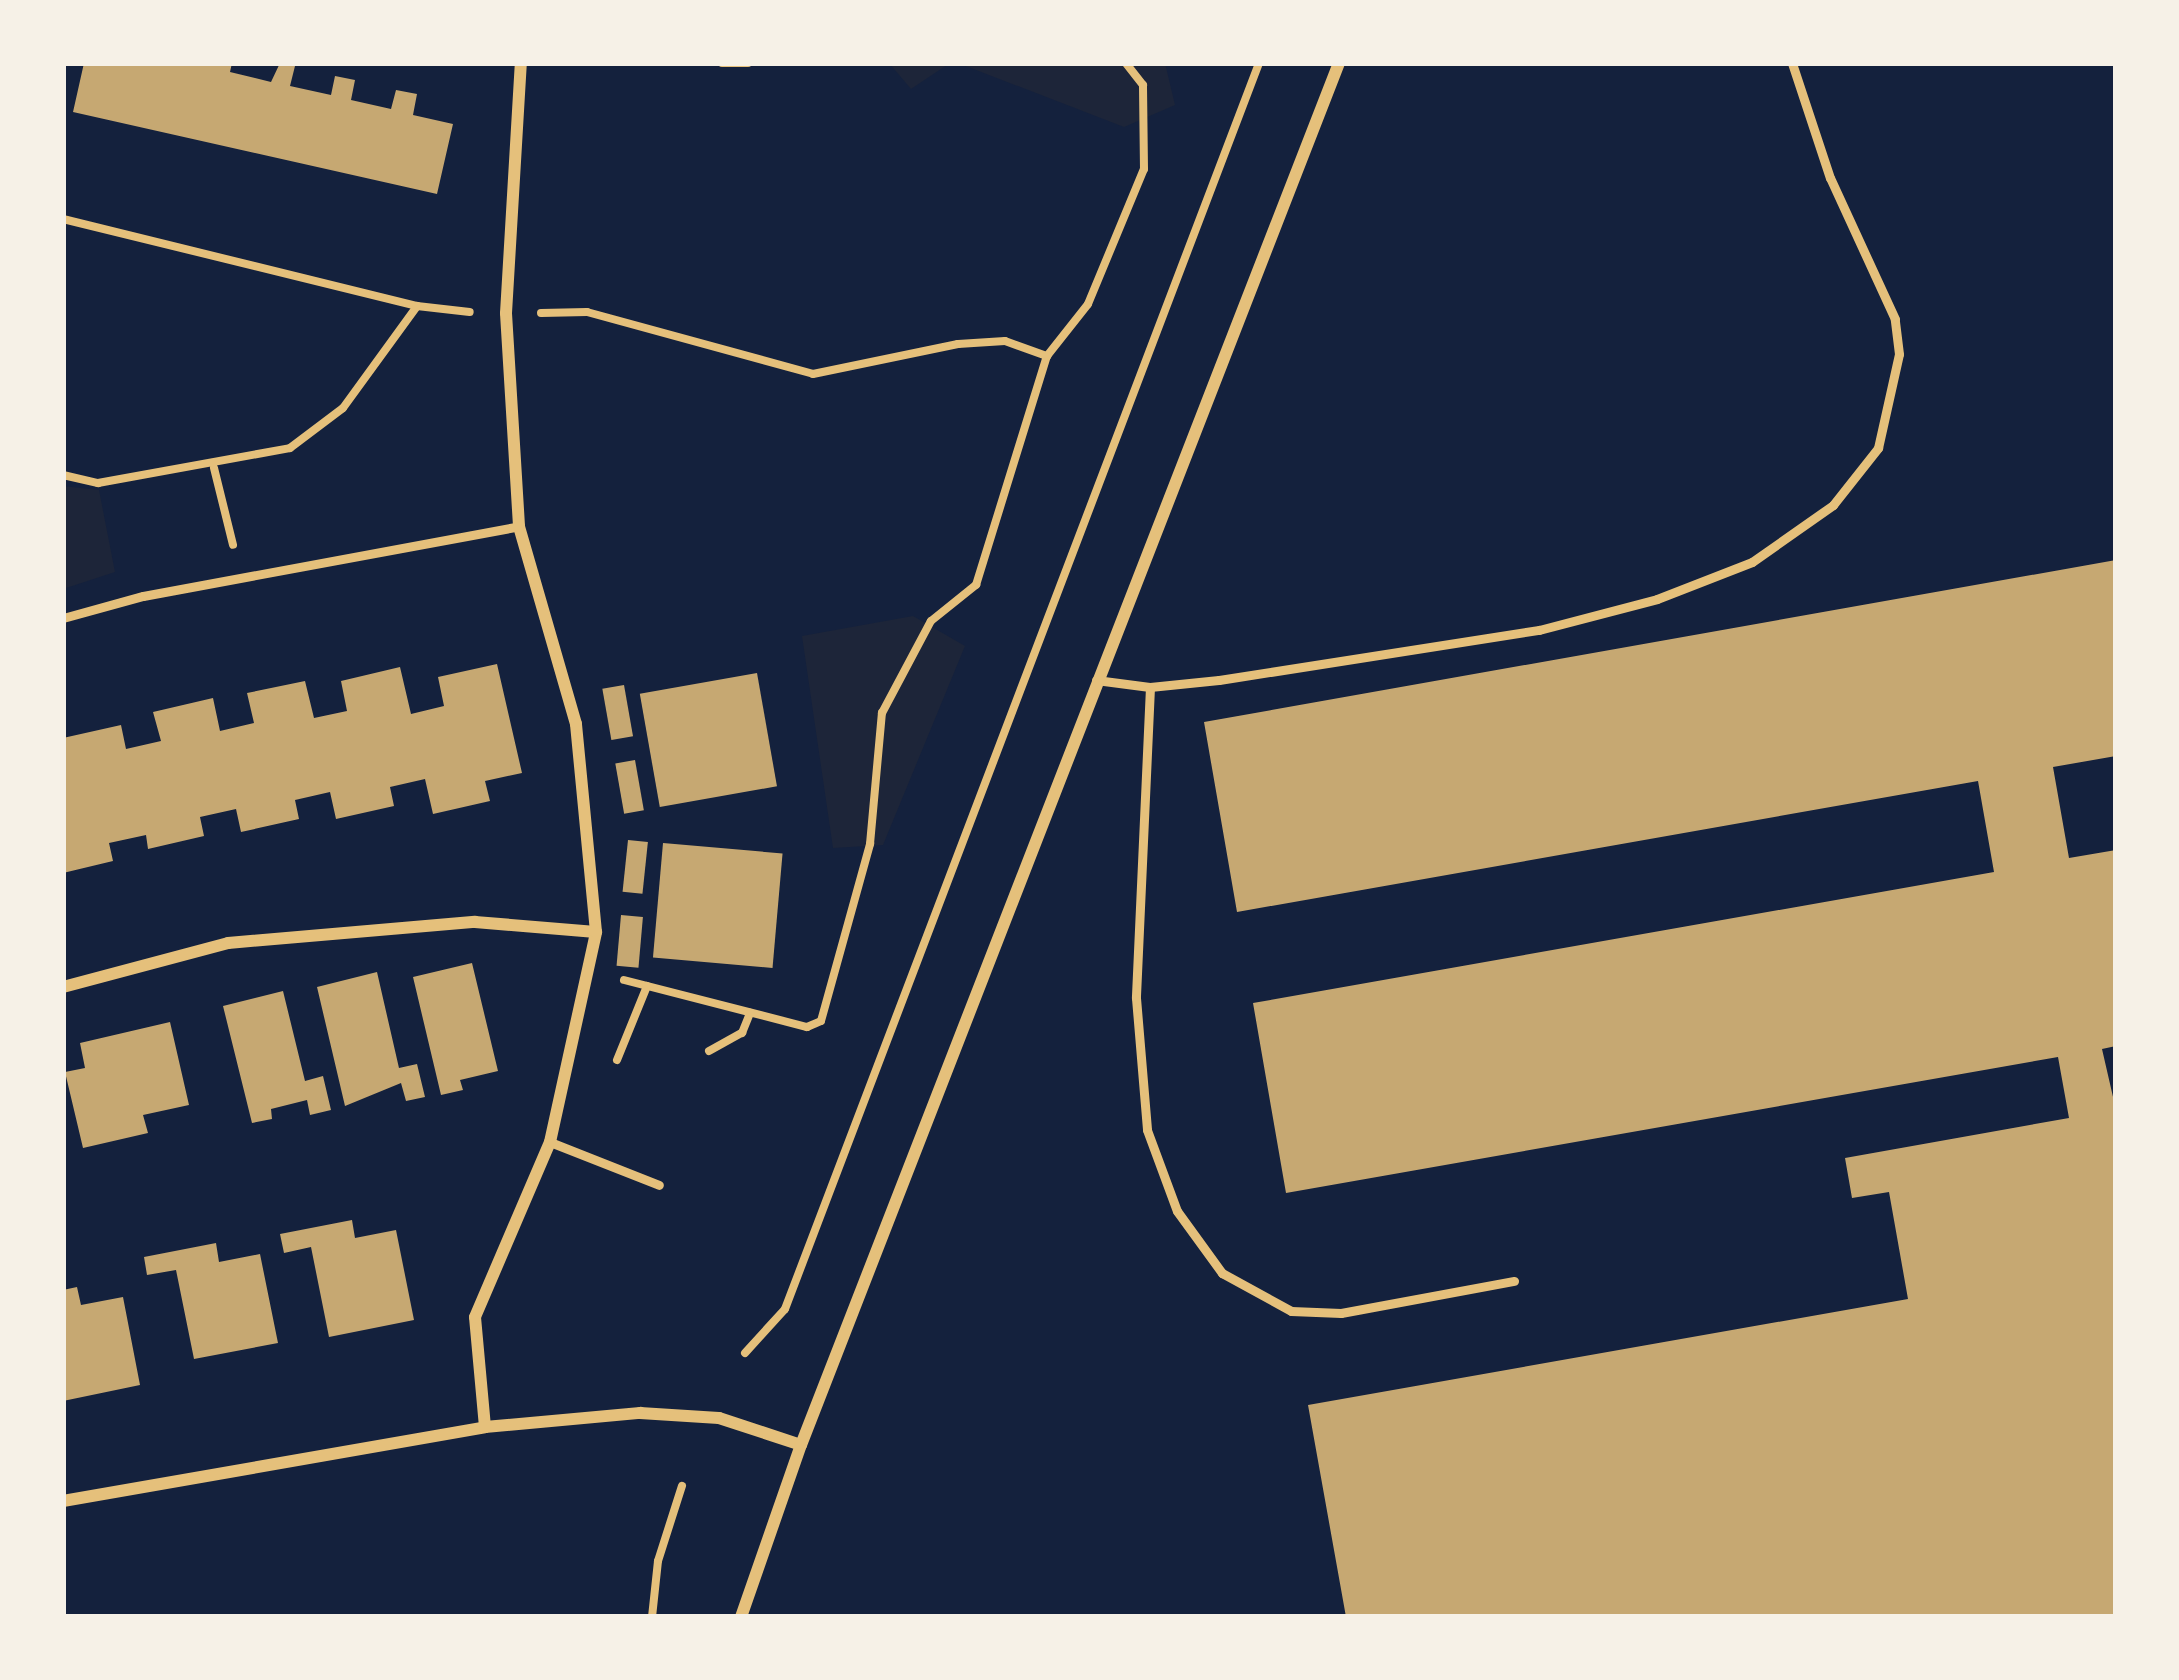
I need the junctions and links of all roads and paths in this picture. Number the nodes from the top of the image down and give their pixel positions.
1 (521, 63) edge
2 (722, 63) edge
3 (748, 63) edge
4 (1126, 63) edge
5 (1258, 63) edge
6 (1340, 63) edge
7 (1792, 63) edge
8 (63, 220) edge
9 (417, 306) junction
10 (484, 313) dead end
11 (526, 313) dead end
12 (1047, 356) junction
13 (214, 468) junction
14 (63, 476) edge
15 (519, 526) junction
16 (241, 576) junction
17 (63, 618) edge
18 (1096, 680) junction
19 (1150, 687) junction
20 (596, 932) junction
21 (587, 970) junction
22 (647, 986) junction
23 (63, 987) edge
24 (750, 1013) junction
25 (710, 1051) dead end
26 (617, 1060) dead end
27 (550, 1142) junction
28 (659, 1185) dead end
29 (1514, 1281) dead end
30 (745, 1353) dead end
31 (485, 1427) junction
32 (801, 1445) junction
33 (682, 1486) dead end
34 (63, 1502) edge
35 (652, 1617) edge
36 (741, 1617) edge

1 - 15 street
2 - 3 path
4 - 12 path
5 - 30 path
6 - 18 street
7 - 19 lane
8 - 9 path
9 - 10 path
9 - 13 path
11 - 12 path
12 - 24 path
13 - 14 path
13 - 16 path
15 - 16 lane
15 - 20 street
16 - 17 lane
18 - 19 lane
18 - 32 street
19 - 29 lane
20 - 21 street
20 - 23 street
21 - 22 path
21 - 27 street
22 - 24 path
22 - 26 path
24 - 25 path
27 - 28 lane
27 - 31 street
31 - 32 street
31 - 34 street
32 - 36 street
33 - 35 path

